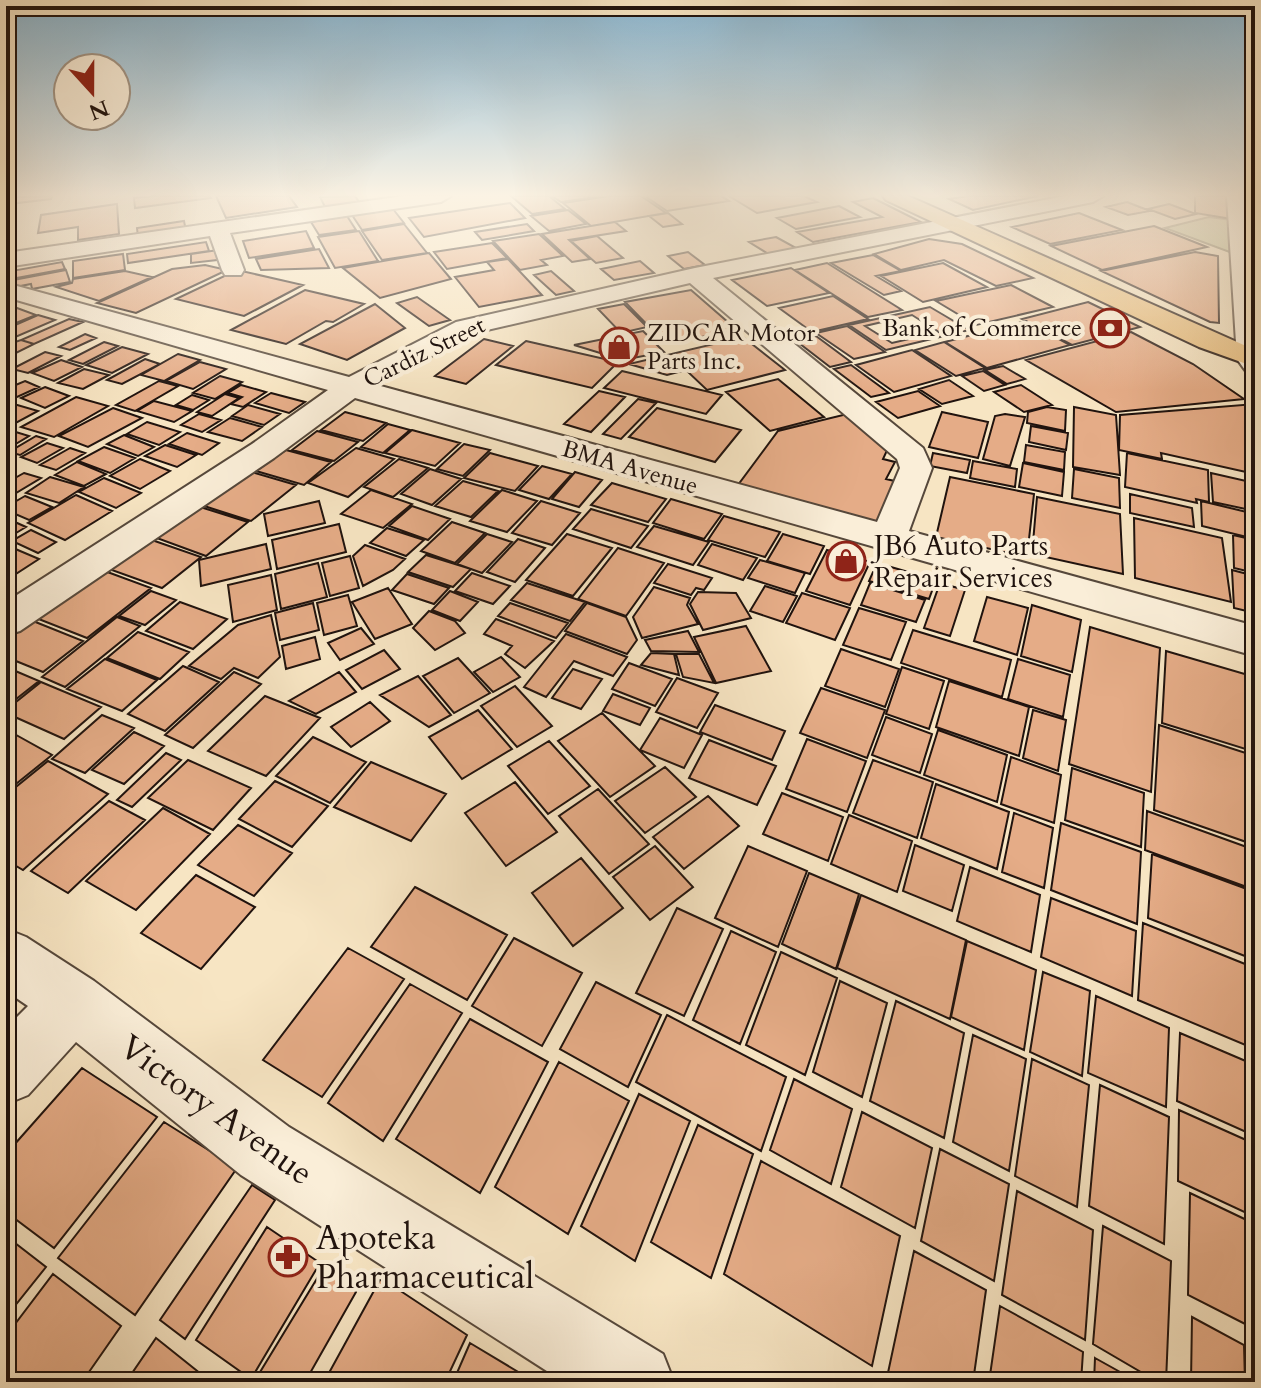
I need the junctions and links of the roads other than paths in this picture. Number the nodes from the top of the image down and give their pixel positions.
1 (229, 261) edge
2 (769, 261) edge
3 (1034, 261) edge
4 (1249, 261) edge
5 (233, 270) dead end
6 (695, 275) junction
7 (6, 290) edge
8 (1254, 361) edge
9 (349, 388) junction
10 (887, 540) junction
11 (6, 621) edge
12 (1255, 641) edge
13 (6, 957) edge
14 (73, 1002) junction
15 (6, 1073) edge
16 (635, 1382) edge

1 - 5 street
2 - 6 street, Cardiz Street
3 - 8 main road
4 - 8 street
6 - 9 street, Cardiz Street
6 - 10 street
7 - 9 street, BMA Avenue
9 - 10 street, BMA Avenue
9 - 11 street, Cardiz Street
10 - 12 street, BMA Avenue
13 - 14 street, Victory Avenue
14 - 15 street
14 - 16 street, Victory Avenue

